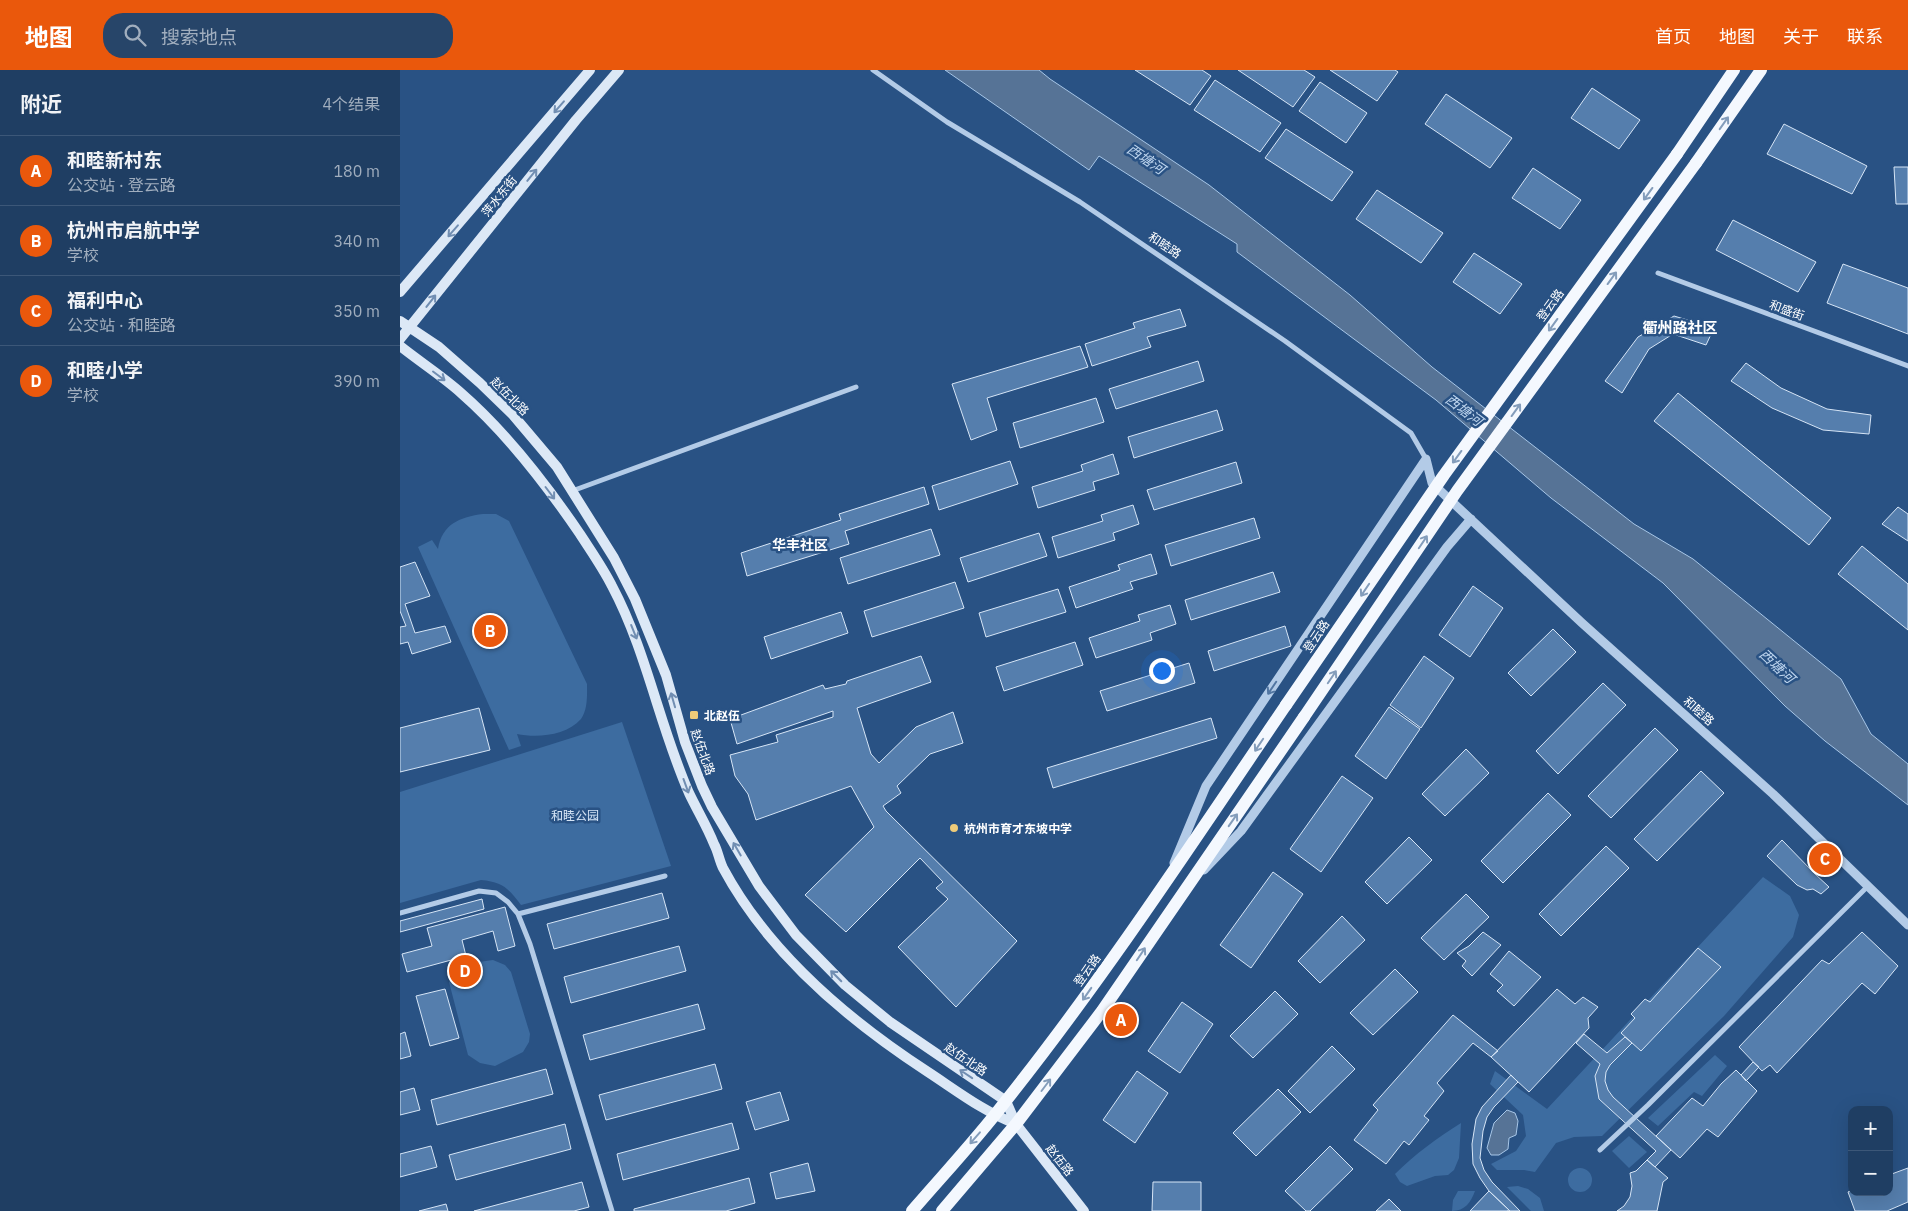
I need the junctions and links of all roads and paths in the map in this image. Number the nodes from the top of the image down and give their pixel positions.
1 (590, 70) edge
2 (619, 70) edge
3 (873, 70) edge
4 (1734, 70) edge
5 (1761, 70) edge
6 (1658, 273) dead end
7 (400, 292) edge
8 (400, 321) edge
9 (410, 328) junction
10 (400, 339) edge
11 (400, 346) edge
12 (1908, 366) edge
13 (856, 387) dead end
14 (1426, 459) junction
15 (572, 491) junction
16 (1471, 520) junction
17 (665, 876) dead end
18 (1167, 880) junction
19 (1868, 886) junction
20 (1182, 893) junction
21 (400, 913) edge
22 (518, 914) junction
23 (1908, 925) edge
24 (1006, 1101) junction
25 (994, 1116) junction
26 (1016, 1124) junction
27 (1600, 1150) dead end
28 (612, 1211) edge
29 (912, 1211) edge
30 (942, 1211) edge
31 (1084, 1211) edge

1 -> 7 main road, 萍水东街
9 -> 2 main road, 萍水东街
3 - 14 street, 和睦路
4 -> 18 main road, 登云路, bridge
20 -> 5 main road, bridge
6 - 12 street, 和盛街
8 - 9 main road, 赵伍北路
9 - 10 main road, 萍水东街
9 - 15 main road, 赵伍北路
11 -> 25 main road
13 - 15 street
14 - 16 street, 和睦路
14 -> 18 street
24 -> 15 main road, 赵伍北路
16 - 19 street, 和睦路
16 - 20 street
17 - 22 street
18 -> 24 main road, 登云路
19 - 23 street, 和睦路
19 - 27 street
26 -> 20 main road
21 - 22 street
22 - 28 street
24 - 25 main road, 登云路
24 - 26 main road, 赵伍路
25 - 26 main road
25 -> 29 main road, 登云路
26 - 30 main road
26 - 31 main road, 赵伍路

